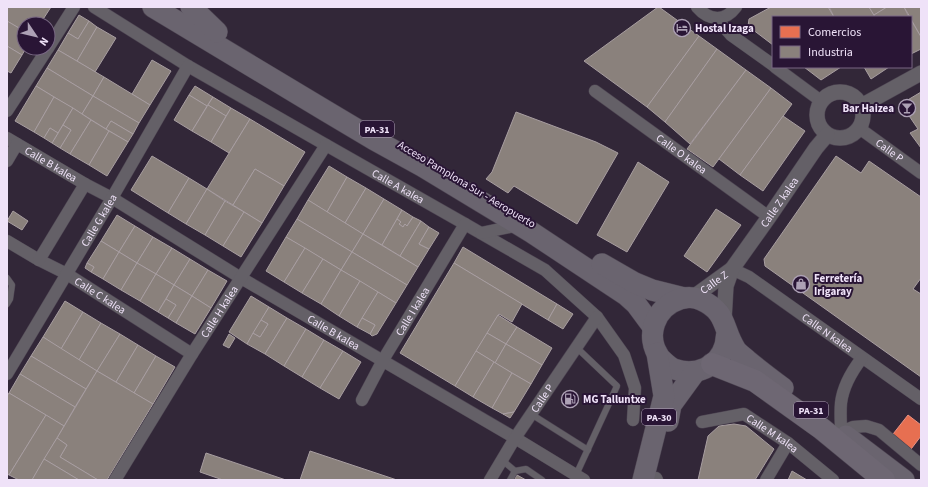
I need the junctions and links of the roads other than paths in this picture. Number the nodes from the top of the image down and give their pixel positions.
1 (74, 7) edge
2 (94, 7) edge
3 (153, 7) edge
4 (175, 7) edge
5 (191, 7) edge
6 (697, 7) edge
7 (736, 7) edge
8 (716, 18) junction
9 (218, 32) junction
10 (56, 35) edge
11 (43, 56) edge
12 (772, 65) edge
13 (188, 66) junction
14 (777, 68) edge
15 (921, 73) edge
16 (595, 91) dead end
17 (821, 101) junction
18 (861, 106) junction
19 (7, 111) edge
20 (859, 128) junction
21 (827, 135) junction
22 (12, 141) edge
23 (326, 145) junction
24 (7, 161) edge
25 (921, 173) edge
26 (85, 184) junction
27 (112, 198) junction
28 (769, 218) junction
29 (465, 224) junction
30 (519, 225) junction
31 (481, 233) junction
32 (7, 240) edge
33 (40, 260) junction
34 (732, 269) junction
35 (67, 274) junction
36 (7, 278) edge
37 (241, 278) junction
38 (688, 298) junction
39 (7, 304) edge
40 (597, 317) junction
41 (653, 327) junction
42 (725, 327) junction
43 (576, 347) junction
44 (657, 353) junction
45 (192, 354) junction
46 (862, 358) junction
47 (383, 360) junction
48 (704, 368) junction
49 (7, 374) edge
50 (921, 399) edge
51 (362, 400) dead end
52 (531, 414) junction
53 (633, 420) dead end
54 (702, 422) dead end
55 (841, 432) junction
56 (515, 438) junction
57 (788, 443) junction
58 (588, 450) junction
59 (502, 460) junction
60 (921, 465) edge
61 (515, 471) junction
62 (580, 478) edge
63 (649, 479) edge
64 (115, 480) edge
65 (490, 480) edge
66 (510, 480) edge
67 (542, 480) edge
68 (766, 480) edge
69 (833, 480) edge
70 (884, 480) edge
71 (904, 480) edge

1 - 10 street
2 - 13 street, Calle A kalea
3 - 30 highway, Acceso Pamplona Sur - Aeropuerto / PA-31
4 - 9 highway, Acceso Pamplona Sur - Aeropuerto / PA-31
5 - 9 highway
6 - 8 street
7 - 8 street
8 - 12 street
9 - 38 highway, Acceso Pamplona Sur - Aeropuerto / PA-31
11 - 19 street
13 - 23 street, Calle A kalea
13 - 27 street, Calle G kalea
14 - 17 street
15 - 18 street
16 - 28 street, Calle O kalea
17 - 18 street
17 - 21 street
18 - 20 street
20 - 21 street
20 - 25 street, Calle P
21 - 28 street, Calle Z kalea
22 - 24 street, Calle B kalea
22 - 26 street, Calle B kalea
23 - 29 street, Calle A kalea
23 - 37 street, Calle H kalea
26 - 27 street, Calle B kalea
26 - 33 street, Calle B kalea
27 - 35 street, Calle G kalea
27 - 37 street, Calle B kalea
28 - 34 street, Calle Z kalea
29 - 31 street, Calle A kalea
29 - 47 street, Calle I kalea
30 - 31 street
30 - 41 highway, PA-31
31 - 40 street, Calle A kalea
32 - 33 street, Calle C kalea
33 - 35 street, Calle C kalea
34 - 38 street, Calle Z
34 - 42 street, Calle Z
34 - 46 street, Calle N kalea
35 - 45 street, Calle C kalea
35 - 49 street, Calle G kalea
36 - 39 lane
37 - 45 street, Calle H kalea
37 - 47 street, Calle B kalea
38 - 41 highway
38 - 42 highway, PA-31
40 - 43 street, Calle P
40 - 53 street, Calle A kalea
41 - 44 highway
42 - 48 highway
42 - 55 highway, PA-31
43 - 52 street, Calle P
43 - 58 lane
44 - 48 highway
44 - 63 highway, PA-30
45 - 64 street, Calle H kalea
46 - 50 street, Calle N kalea
46 - 55 street
47 - 51 street, Calle I kalea
47 - 56 street, Calle B kalea
48 - 63 highway, PA-30
48 - 70 highway
52 - 56 street, Calle P
52 - 58 lane
54 - 57 street, Calle M kalea
55 - 60 street
55 - 71 highway, PA-31
56 - 59 street, Calle P
56 - 62 street, Calle B kalea
57 - 68 street
57 - 69 street, Calle M kalea
58 - 62 lane
59 - 61 lane
59 - 65 street, Calle P
61 - 66 lane
61 - 67 lane

